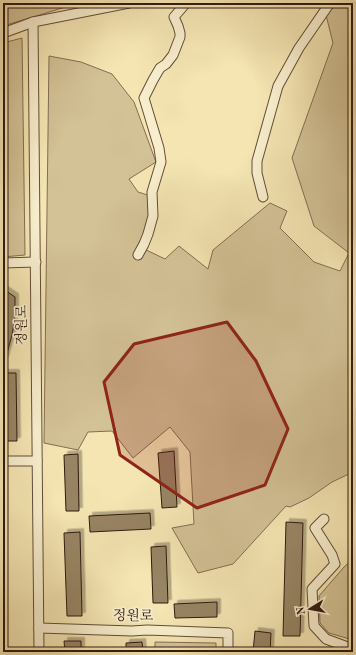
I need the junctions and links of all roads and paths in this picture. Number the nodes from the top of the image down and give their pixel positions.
1 (129, 3) edge
2 (186, 3) edge
3 (330, 3) edge
4 (33, 22) junction
5 (3, 33) edge
6 (263, 198) dead end
7 (138, 255) dead end
8 (36, 262) junction
9 (3, 263) edge
10 (3, 461) edge
11 (37, 461) junction
12 (324, 519) dead end
13 (39, 628) junction
14 (353, 649) edge
15 (39, 652) edge
16 (228, 652) edge

1 - 4 street
2 - 7 street
3 - 6 street
4 - 5 street
4 - 8 street, 정원로
8 - 9 street
8 - 11 street, 정원로
10 - 11 street
11 - 13 street, 정원로
12 - 14 street
13 - 15 street, 정원로
13 - 16 street, 정원로

